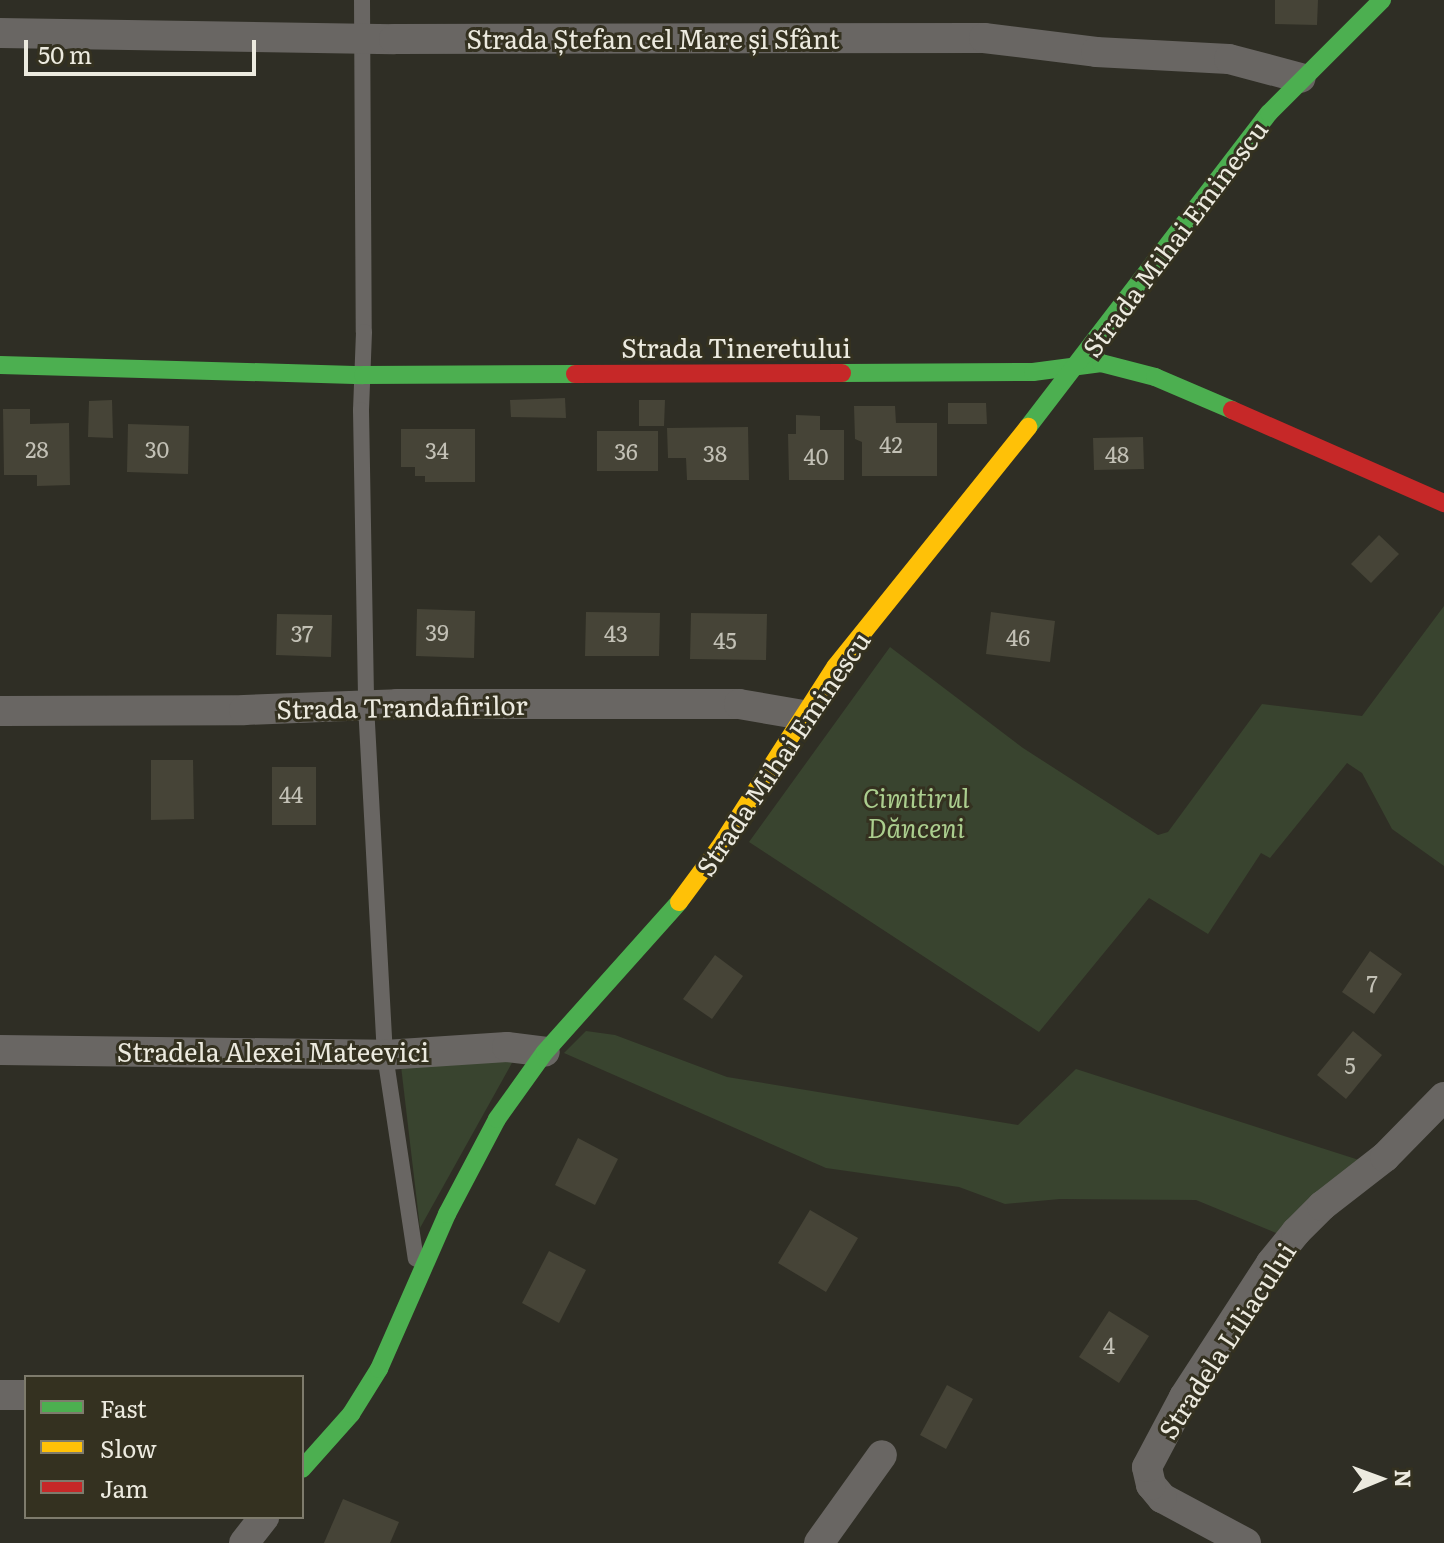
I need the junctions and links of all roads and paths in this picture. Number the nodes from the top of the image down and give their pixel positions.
1 (362, 0) edge
2 (1382, 0) edge
3 (0, 33) edge
4 (362, 37) junction
5 (1301, 78) junction
6 (0, 365) edge
7 (1077, 365) junction
8 (363, 375) junction
9 (1444, 503) edge
10 (366, 705) junction
11 (0, 711) edge
12 (803, 715) junction
13 (0, 1050) edge
14 (545, 1052) junction
15 (385, 1055) junction
16 (1444, 1097) edge
17 (419, 1274) junction
18 (0, 1395) edge
19 (24, 1395) edge
20 (308, 1451) edge
21 (882, 1455) dead end
22 (262, 1519) edge
23 (244, 1543) edge
24 (819, 1543) edge
25 (1246, 1543) edge

1 - 4 lane
2 - 5 street, Strada Mihai Eminescu
3 - 4 street, Strada Ștefan cel Mare și Sfânt
4 - 5 street, Strada Ștefan cel Mare și Sfânt
4 - 8 lane
5 - 7 street, Strada Mihai Eminescu
6 - 8 street, Strada Tineretului
7 - 8 street, Strada Tineretului
7 - 9 street, Strada Tineretului
7 - 12 street, Strada Mihai Eminescu
8 - 10 lane
10 - 11 street, Strada Trandafirilor
10 - 12 street, Strada Trandafirilor
10 - 15 lane
12 - 14 street, Strada Mihai Eminescu
13 - 15 street, Stradela Alexei Mateevici
14 - 15 street, Stradela Alexei Mateevici
14 - 17 street, Strada Mihai Eminescu
15 - 17 lane
16 - 25 street, Stradela Liliacului
17 - 20 street, Strada Mihai Eminescu
18 - 19 street
21 - 24 street
22 - 23 street

